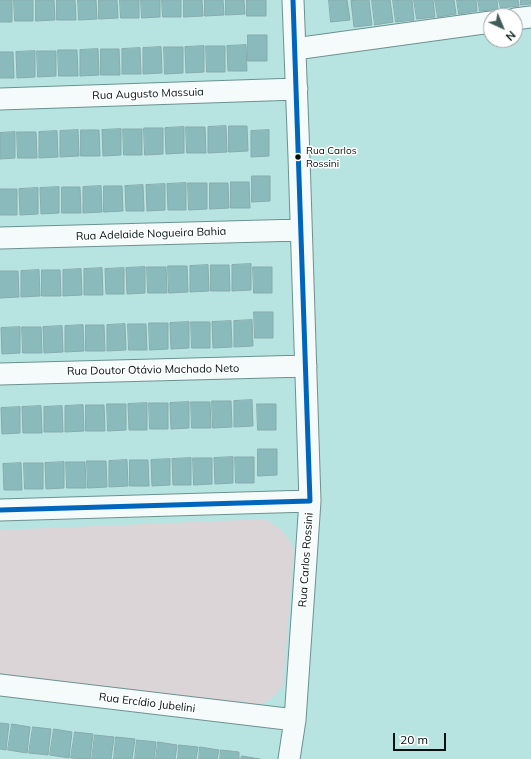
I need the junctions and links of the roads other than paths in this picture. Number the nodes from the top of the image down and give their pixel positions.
1 (293, 0) edge
2 (483, 23) edge
3 (294, 49) junction
4 (297, 90) junction
5 (0, 99) edge
6 (301, 230) junction
7 (0, 238) edge
8 (306, 366) junction
9 (0, 374) edge
10 (310, 501) junction
11 (0, 510) edge
12 (0, 685) edge
13 (295, 720) junction
14 (289, 759) edge

1 - 3 street, Rua Carlos Rossini
2 - 3 street
3 - 4 street, Rua Carlos Rossini
4 - 5 street, Rua Augusto Massuia
4 - 6 street, Rua Carlos Rossini
6 - 7 street, Rua Adelaide Nogueira Bahia
6 - 8 street, Rua Carlos Rossini
8 - 9 street, Rua Doutor Otávio Machado Neto
8 - 10 street, Rua Carlos Rossini
10 - 11 street
10 - 13 street, Rua Carlos Rossini
12 - 13 street, Rua Ercídio Jubelini
13 - 14 street, Rua Carlos Rossini

